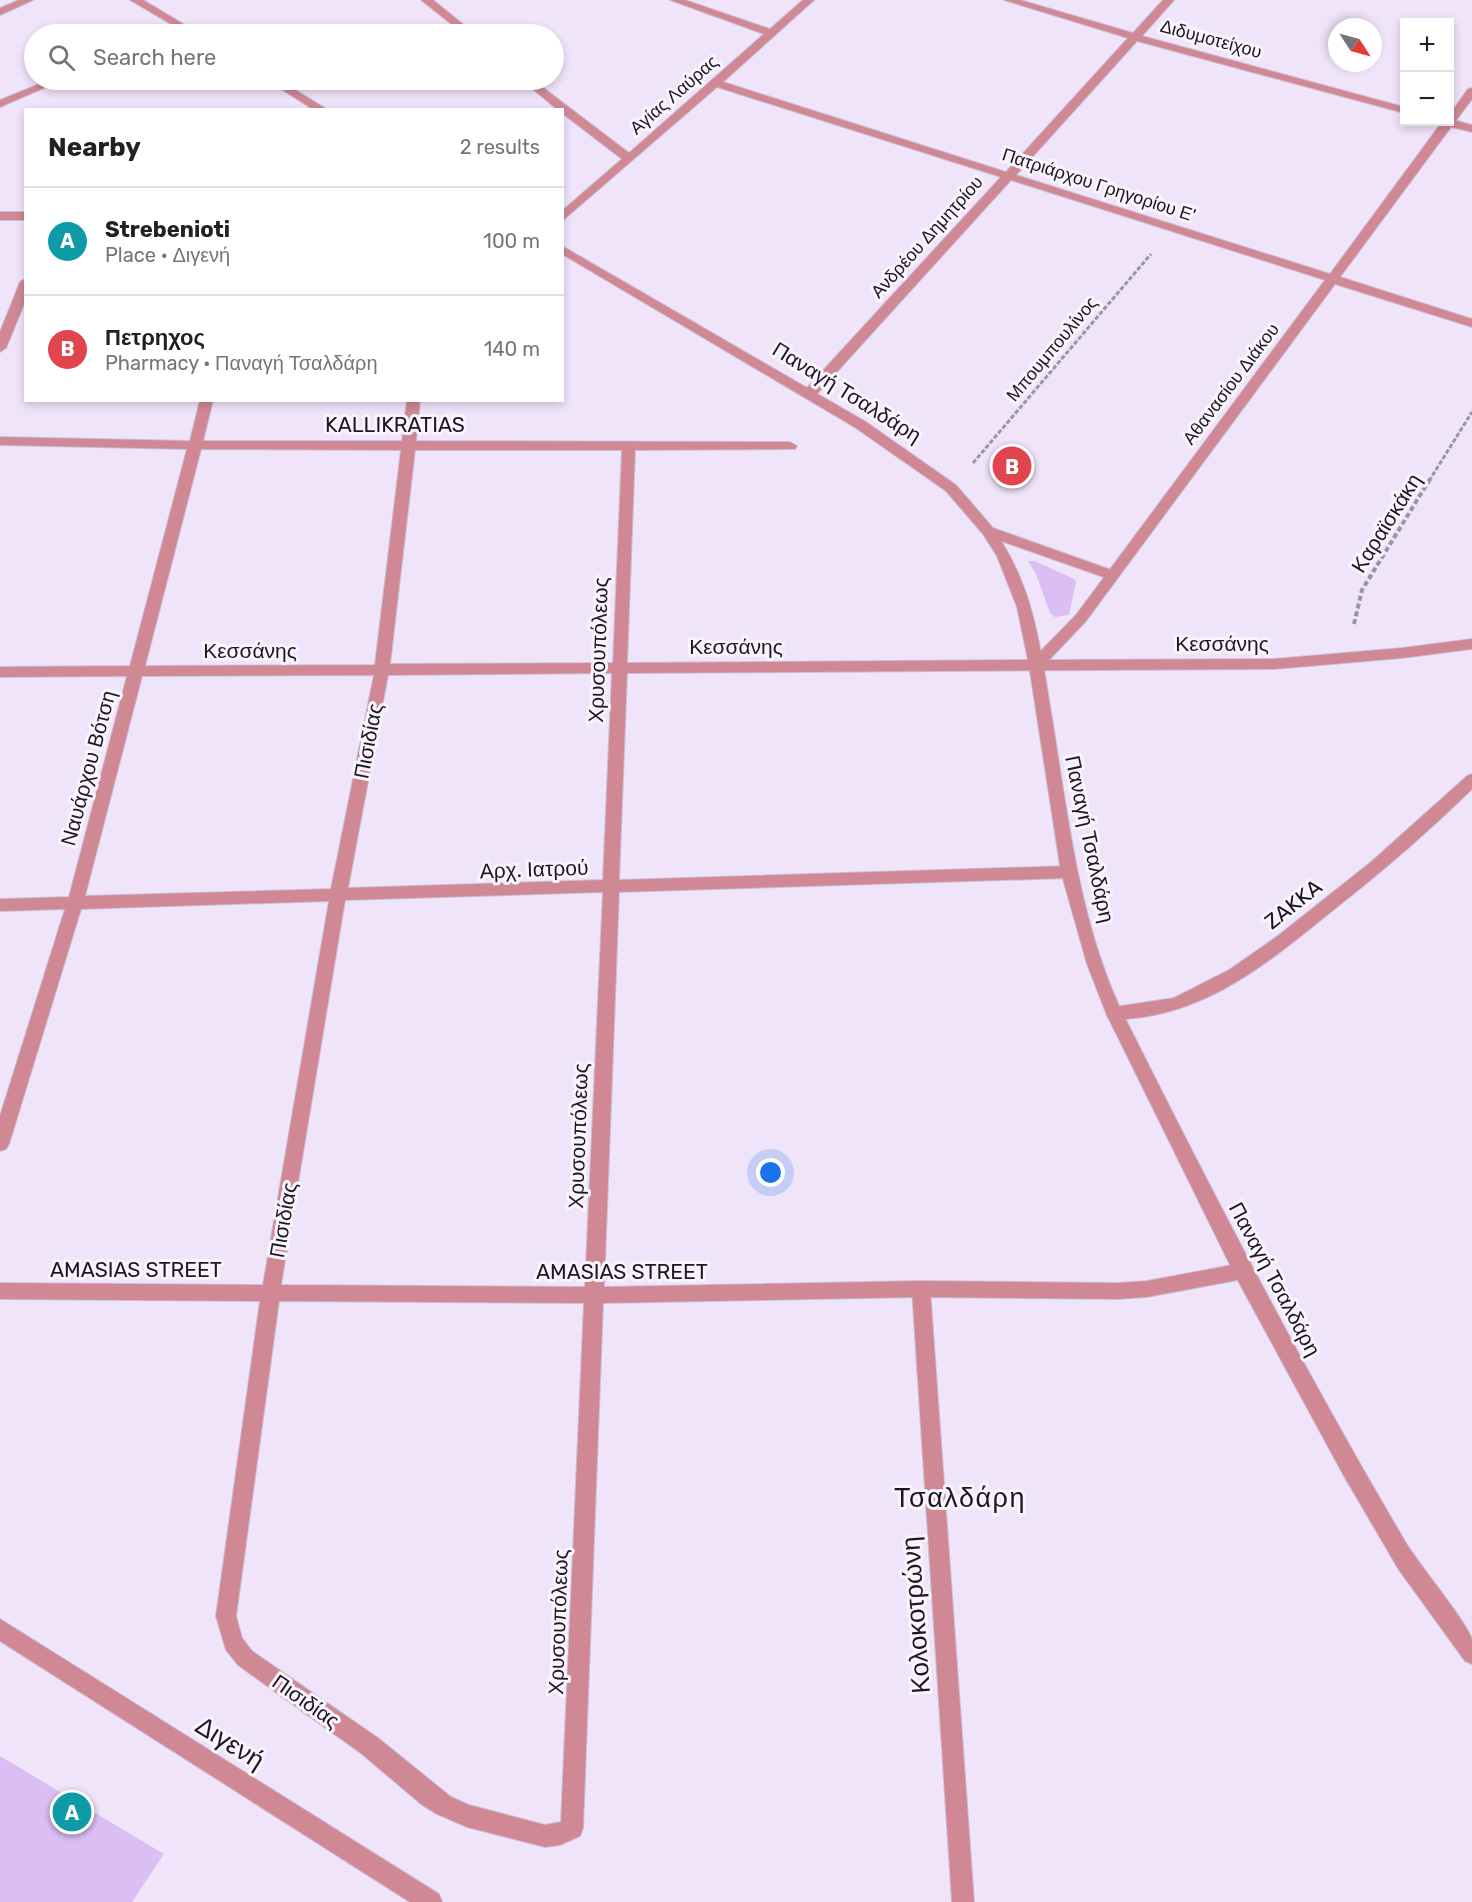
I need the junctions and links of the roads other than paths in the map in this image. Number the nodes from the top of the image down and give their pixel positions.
1 (28, 0) edge
2 (135, 0) edge
3 (426, 0) edge
4 (675, 0) edge
5 (809, 0) edge
6 (1009, 0) edge
7 (1169, 0) edge
8 (0, 12) edge
9 (177, 24) edge
10 (457, 24) edge
11 (772, 33) junction
12 (1135, 37) junction
13 (715, 84) junction
14 (33, 90) edge
15 (289, 90) edge
16 (540, 90) edge
17 (1472, 91) edge
18 (0, 104) edge
19 (320, 108) edge
20 (563, 108) edge
21 (564, 109) edge
22 (1400, 109) edge
23 (1454, 115) edge
24 (1454, 124) edge
25 (1446, 126) edge
26 (1472, 129) edge
27 (629, 159) junction
28 (1008, 175) junction
29 (0, 216) edge
30 (24, 216) edge
31 (564, 216) edge
32 (564, 250) edge
33 (1331, 279) junction
34 (24, 287) edge
35 (1472, 323) edge
36 (0, 348) edge
37 (810, 393) junction
38 (206, 402) edge
39 (414, 402) edge
40 (0, 441) edge
41 (408, 444) junction
42 (194, 445) junction
43 (629, 446) junction
44 (790, 446) dead end
45 (988, 531) junction
46 (1112, 575) junction
47 (1472, 644) edge
48 (1036, 665) junction
49 (620, 668) junction
50 (382, 670) junction
51 (135, 671) junction
52 (0, 672) edge
53 (1472, 780) edge
54 (1069, 872) junction
55 (611, 887) junction
56 (338, 896) junction
57 (75, 903) junction
58 (0, 905) edge
59 (1114, 1013) junction
60 (0, 1144) edge
61 (1243, 1271) junction
62 (921, 1289) junction
63 (0, 1291) edge
64 (271, 1292) junction
65 (594, 1295) junction
66 (0, 1629) edge
67 (1472, 1654) edge
68 (572, 1828) joint
69 (431, 1902) edge
70 (963, 1902) edge

1 - 8 street
2 - 9 street
3 - 10 street
4 - 11 street
5 - 11 street, Αγίας Λαύρας
6 - 12 street, Διδυμοτείχου
7 - 12 street, Ανδρέου Δημητρίου
11 - 13 street, Αγίας Λαύρας
12 - 22 street, Διδυμοτείχου
12 - 28 street, Ανδρέου Δημητρίου
13 - 27 street, Αγίας Λαύρας
13 - 28 street, Πατριάρχου Γρηγορίου Ε'
14 - 18 street
15 - 19 street
16 - 20 street
17 - 23 street, Αθανασίου Διάκου
21 - 27 street
24 - 26 street
25 - 33 street, Αθανασίου Διάκου
27 - 31 street, Αγίας Λαύρας
28 - 33 street, Πατριάρχου Γρηγορίου Ε'
28 - 37 street, Ανδρέου Δημητρίου
29 - 30 street
32 - 37 street, Παναγή Τσαλδάρη
33 - 35 street, Πατριάρχου Γρηγορίου Ε'
33 - 46 street, Αθανασίου Διάκου
34 - 36 street
37 - 45 street, Παναγή Τσαλδάρη
38 - 42 street, Ναυάρχου Βότση
39 - 41 street, Πισιδίας
40 - 42 street, KALLIKRATIAS
41 - 42 street, KALLIKRATIAS
41 - 43 street, KALLIKRATIAS
41 - 50 street, Πισιδίας
42 - 51 street, Ναυάρχου Βότση
43 - 44 street, KALLIKRATIAS
43 - 49 street, Χρυσουπόλεως
45 - 46 street
45 - 48 street, Παναγή Τσαλδάρη
46 - 48 street, Αθανασίου Διάκου
47 - 48 street, Κεσσάνης
48 - 49 street, Κεσσάνης
48 - 54 street, Παναγή Τσαλδάρη
49 - 50 street, Κεσσάνης
49 - 55 street, Χρυσουπόλεως
50 - 51 street, Κεσσάνης
50 - 56 street, Πισιδίας
51 - 52 street, Κεσσάνης
51 - 57 street, Ναυάρχου Βότση
53 - 59 street, ZAKKA
54 - 55 street, Αρχ. Ιατρού
54 - 59 street, Παναγή Τσαλδάρη
55 - 56 street, Αρχ. Ιατρού
55 - 65 street, Χρυσουπόλεως
56 - 57 street, Αρχ. Ιατρού
56 - 64 street, Πισιδίας
57 - 58 street, Αρχ. Ιατρού
57 - 60 street, Ναυάρχου Βότση
59 - 61 street, Παναγή Τσαλδάρη
61 - 62 street, AMASIAS STREET
61 - 67 street, Παναγή Τσαλδάρη
62 - 65 street, AMASIAS STREET
62 - 70 street, Κολοκοτρώνη
63 - 64 street, AMASIAS STREET
64 - 65 street, AMASIAS STREET
64 - 68 street, Πισιδίας
65 - 68 street, Χρυσουπόλεως
66 - 69 street, Διγενή

